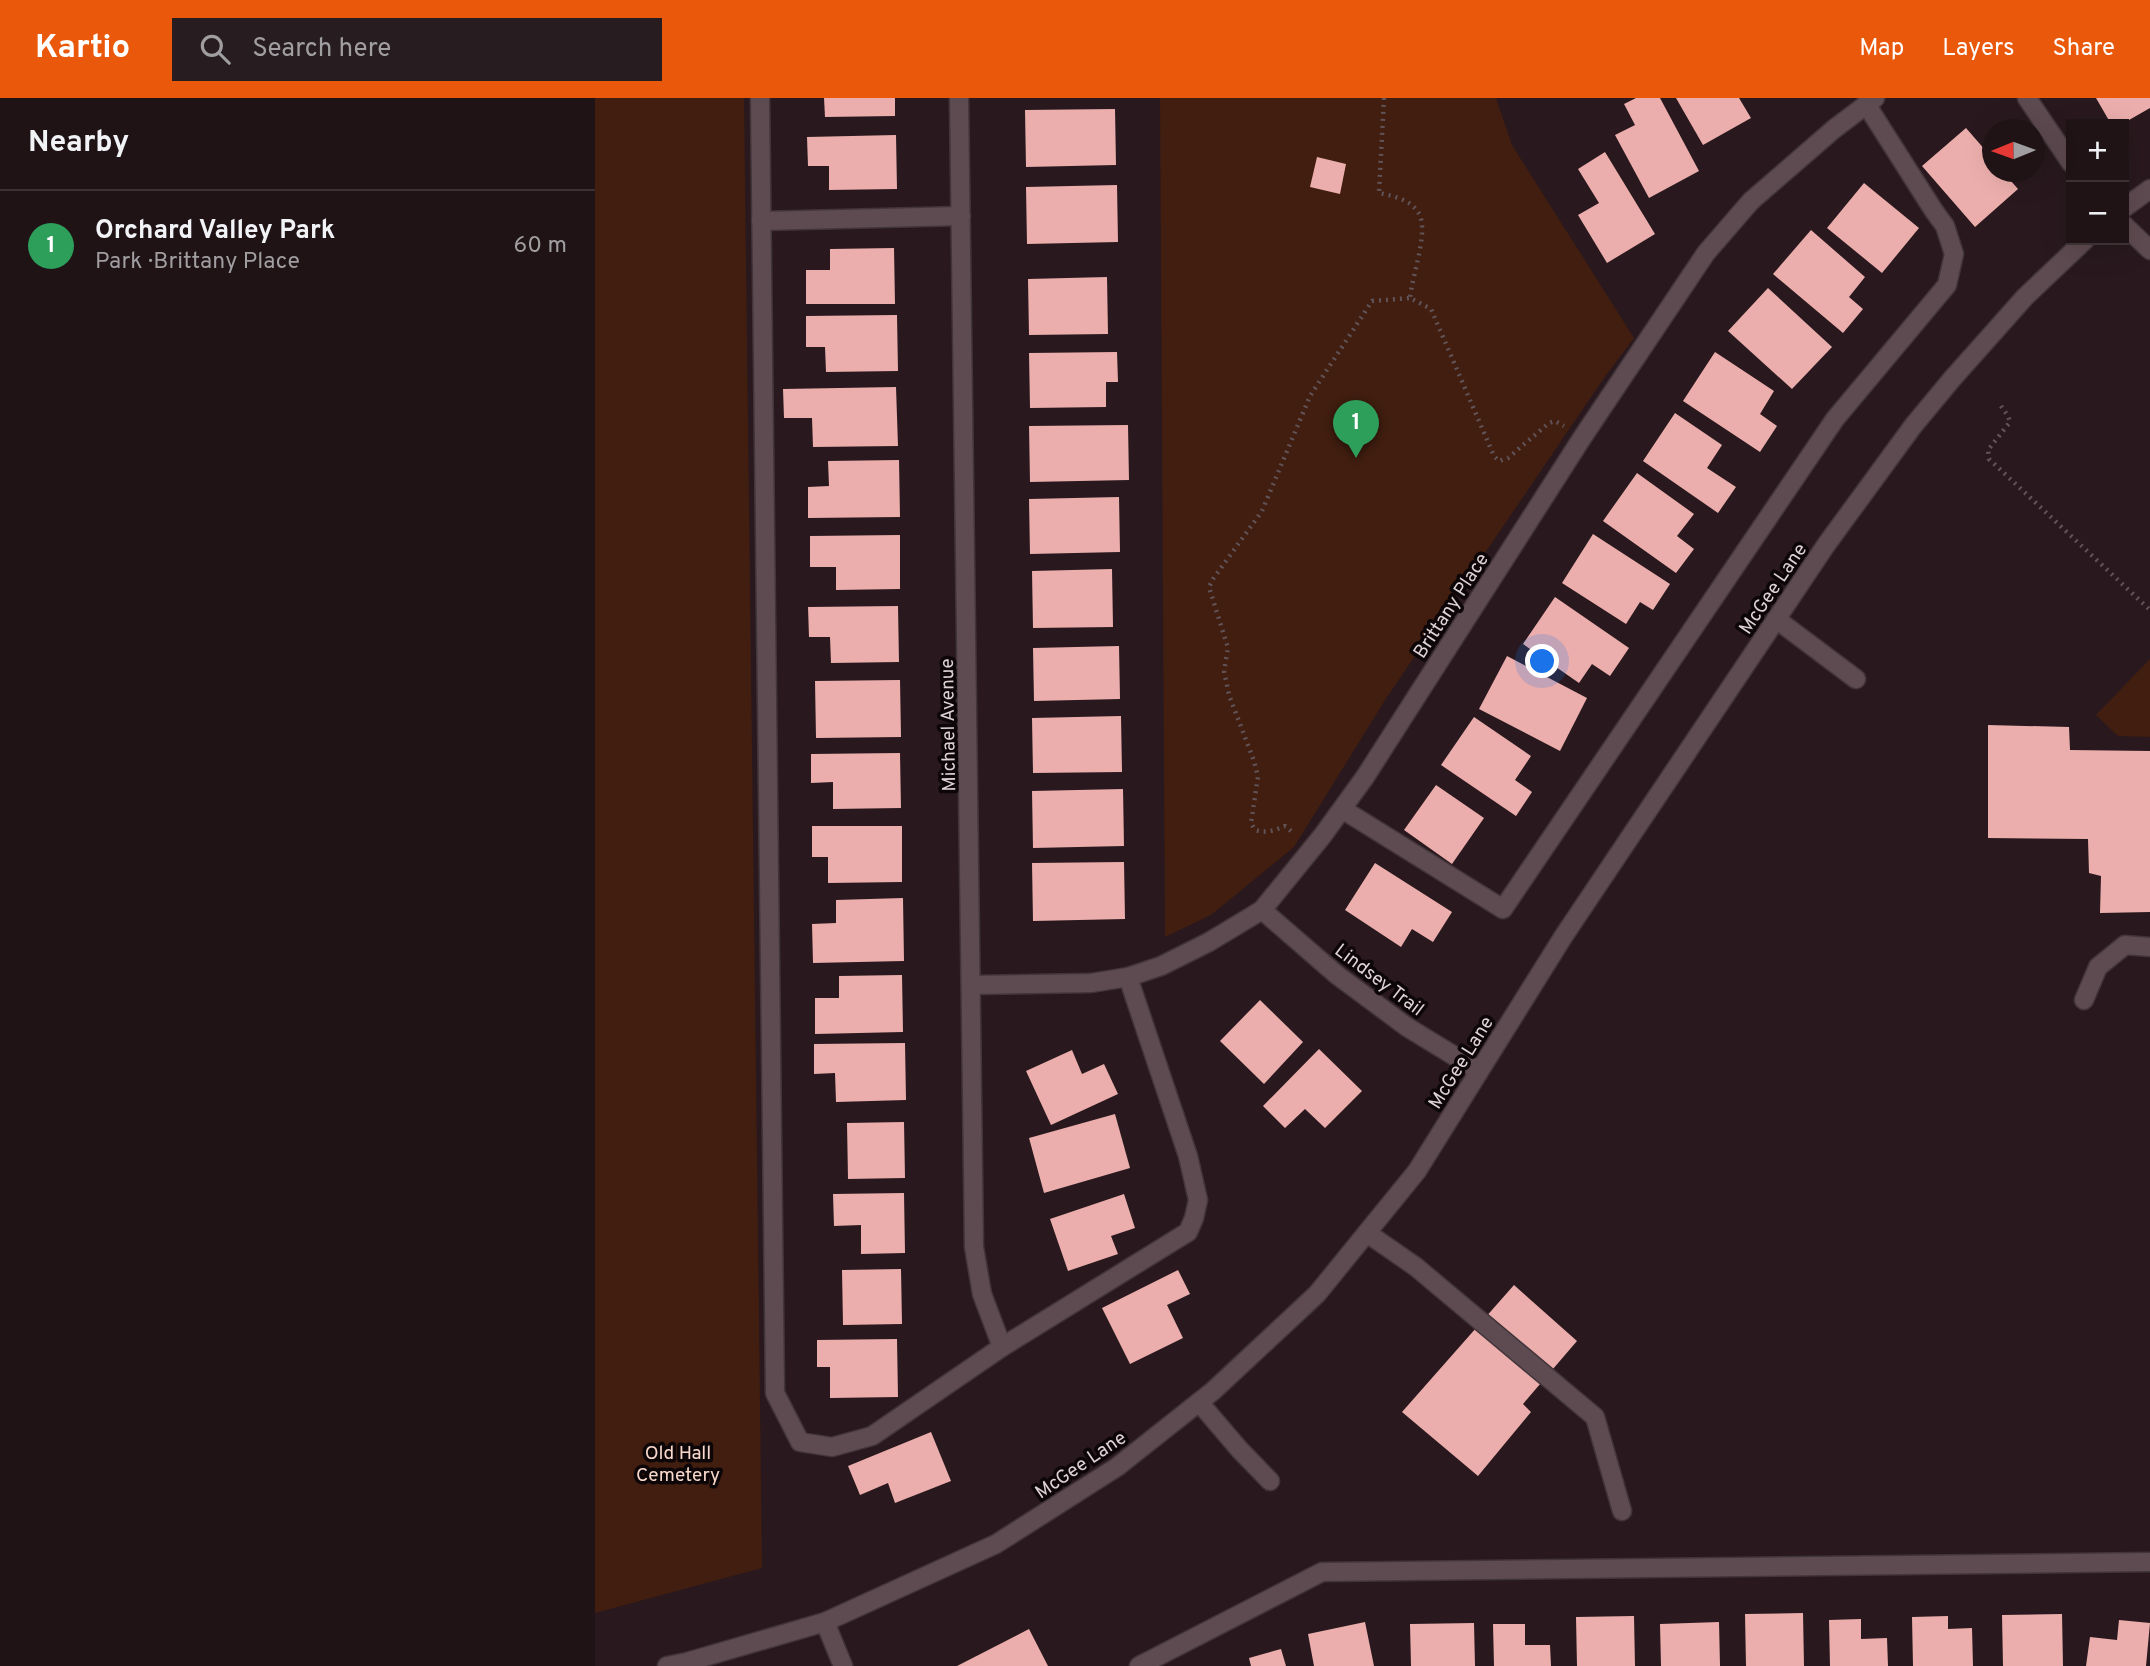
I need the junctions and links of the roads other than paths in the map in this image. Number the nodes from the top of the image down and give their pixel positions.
1 (759, 98) edge
2 (959, 98) edge
3 (2027, 98) edge
4 (1871, 101) edge
5 (2066, 156) edge
6 (2150, 189) edge
7 (2129, 204) edge
8 (961, 216) junction
9 (761, 221) junction
10 (2129, 230) edge
11 (2080, 245) edge
12 (2150, 250) edge
13 (1776, 619) junction
14 (1856, 679) dead end
15 (1342, 809) junction
16 (1262, 910) junction
17 (2150, 947) edge
18 (1128, 977) junction
19 (972, 985) junction
20 (2084, 1000) dead end
21 (1479, 1071) junction
22 (1367, 1233) junction
23 (1002, 1348) junction
24 (1199, 1402) junction
25 (1271, 1481) dead end
26 (1622, 1510) dead end
27 (2150, 1562) edge
28 (825, 1622) junction
29 (667, 1666) edge
30 (843, 1666) edge
31 (1139, 1666) edge

1 - 9 street
2 - 8 street, Michael Avenue
3 - 5 street
4 - 15 street, Brittany Place
4 - 15 street
6 - 7 street
8 - 9 street
8 - 19 street, Michael Avenue
9 - 23 street
10 - 12 street
11 - 13 street, McGee Lane
13 - 14 street
13 - 21 street, McGee Lane
15 - 16 street, Brittany Place
16 - 18 street, Brittany Place
16 - 21 street, Lindsey Trail
17 - 20 street
18 - 19 street, Brittany Place
18 - 23 street
19 - 23 street, Michael Avenue
21 - 22 street, McGee Lane
22 - 24 street, McGee Lane
22 - 26 street
24 - 25 street
24 - 28 street, McGee Lane
27 - 31 street
28 - 29 street, McGee Lane
28 - 30 street

